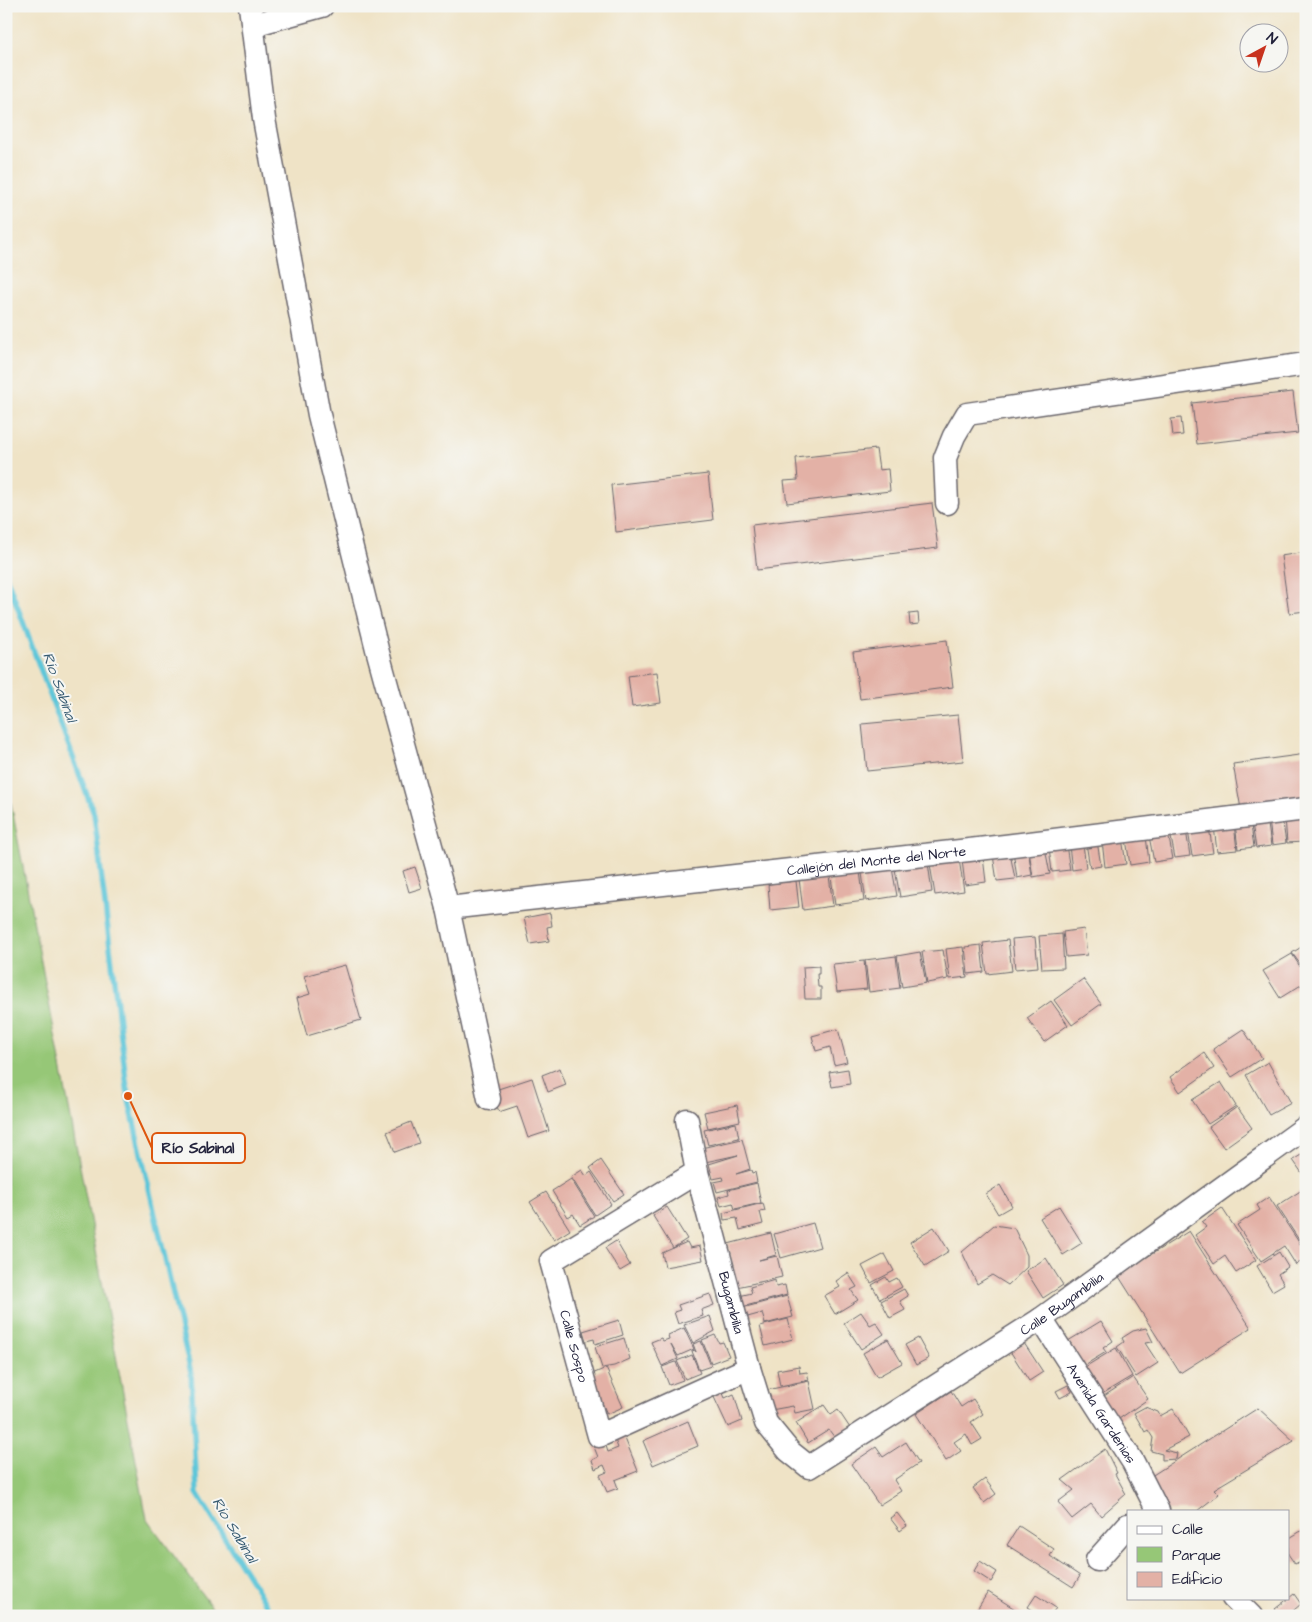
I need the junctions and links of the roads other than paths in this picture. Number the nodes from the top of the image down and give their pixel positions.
1 (322, 6) edge
2 (252, 16) edge
3 (1306, 364) edge
4 (947, 503) dead end
5 (1306, 809) edge
6 (448, 908) junction
7 (488, 1099) dead end
8 (687, 1120) dead end
9 (1306, 1128) edge
10 (696, 1172) junction
11 (1042, 1319) junction
12 (748, 1368) junction
13 (809, 1467) joint
14 (1150, 1507) edge
15 (1127, 1526) edge
16 (1097, 1560) dead end
17 (1235, 1600) edge
18 (1251, 1616) edge

1 - 2 street
2 - 6 street
3 - 4 street
5 - 6 street, Callejón del Monte del Norte
6 - 7 street
8 - 10 street, Bugambilia
9 - 11 street, Calle Bugambilia
10 - 12 street, Bugambilia
10 - 12 street, Calle Sospo
11 - 13 street, Calle Bugambilia
11 - 14 street, Avenida Gardenias
12 - 13 street, Bugambilia
15 - 16 street
17 - 18 street

